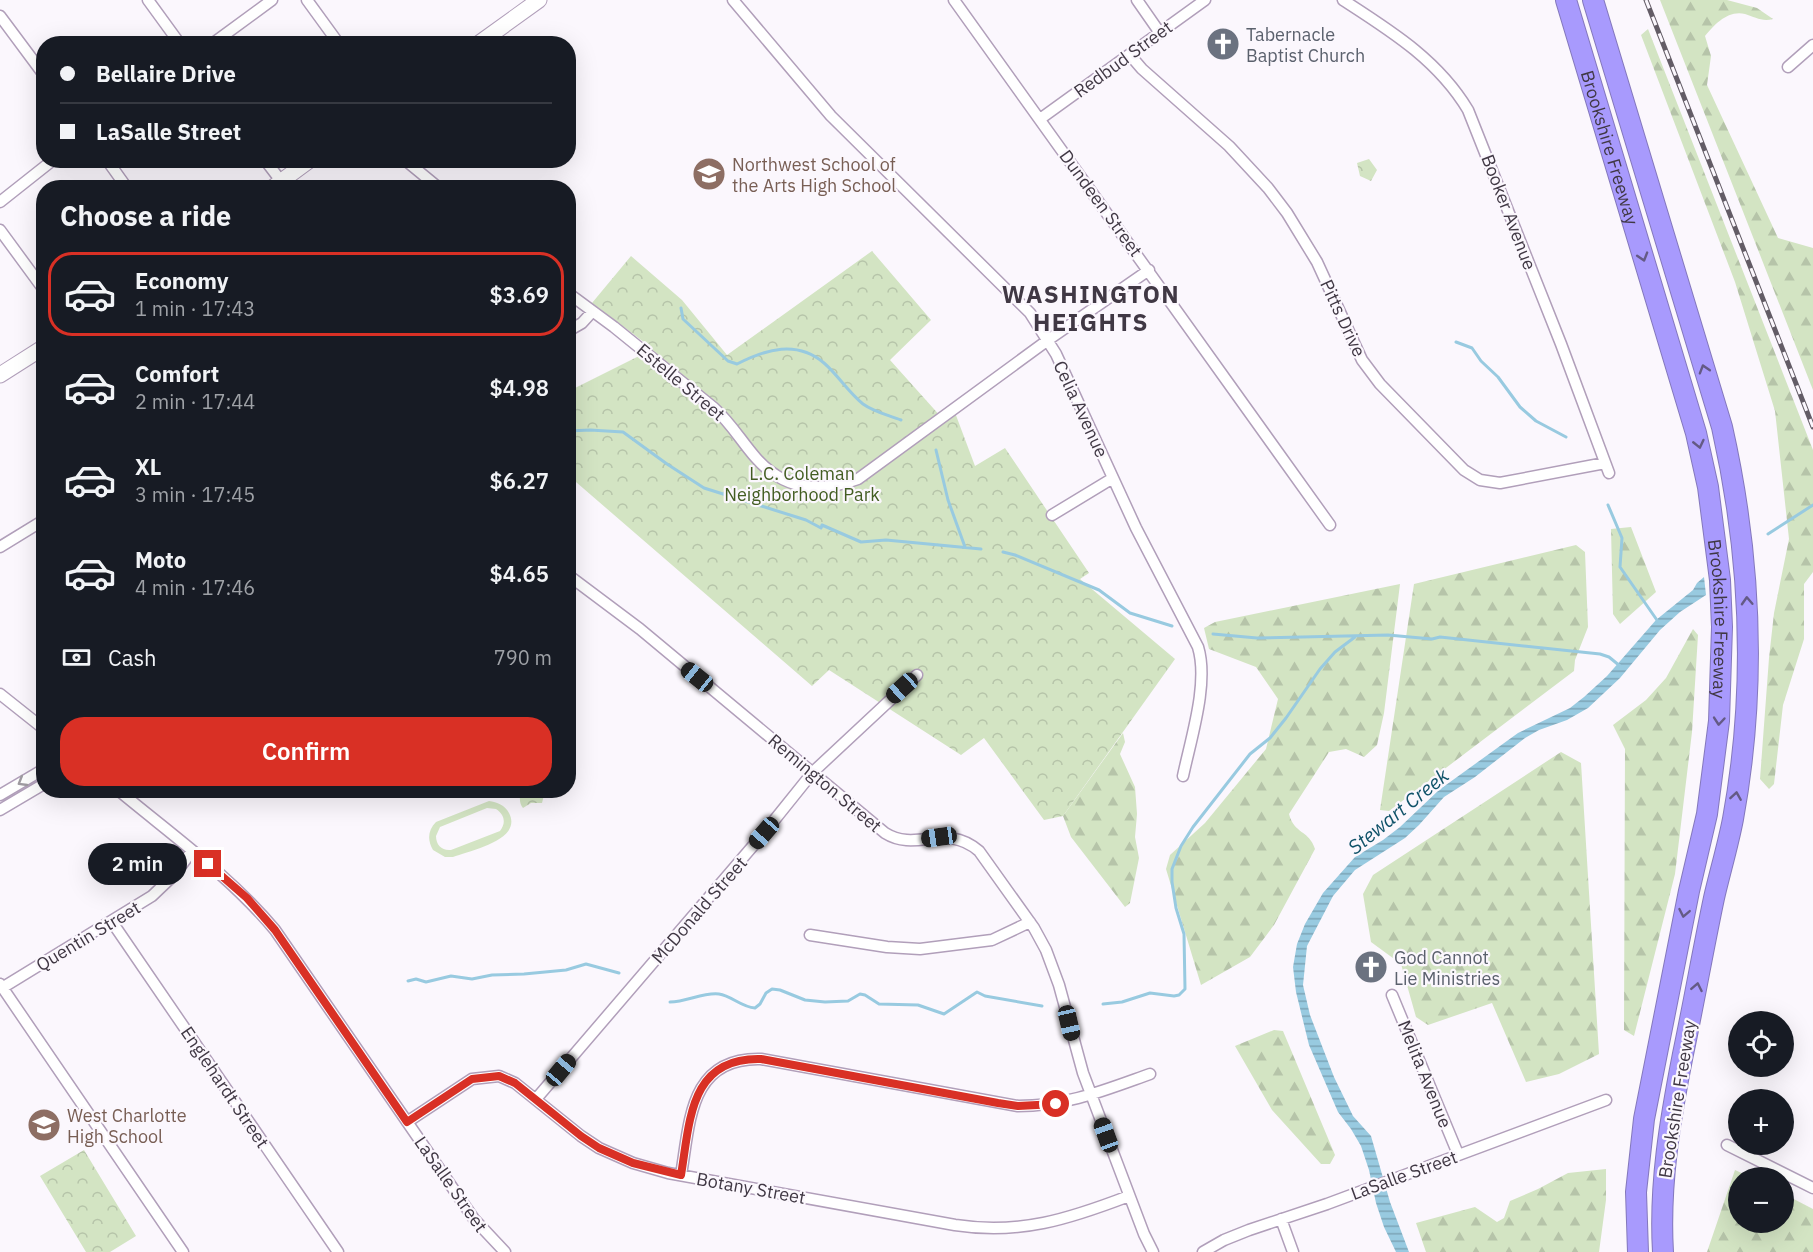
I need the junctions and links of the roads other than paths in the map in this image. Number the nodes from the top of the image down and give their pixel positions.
1 (148, 0) edge
2 (272, 0) edge
3 (307, 0) edge
4 (539, 0) edge
5 (734, 0) edge
6 (954, 0) edge
7 (1137, 0) edge
8 (1206, 0) edge
9 (1343, 0) edge
10 (1566, 0) edge
11 (1593, 0) edge
12 (0, 16) edge
13 (1160, 33) junction
14 (174, 36) edge
15 (223, 36) edge
16 (333, 36) edge
17 (489, 36) edge
18 (1813, 45) edge
19 (1130, 55) junction
20 (36, 64) edge
21 (1788, 67) dead end
22 (1040, 119) junction
23 (43, 168) edge
24 (299, 168) edge
25 (415, 168) edge
26 (282, 180) edge
27 (429, 180) edge
28 (0, 202) edge
29 (0, 230) edge
30 (1149, 270) junction
31 (36, 279) edge
32 (576, 299) edge
33 (592, 312) junction
34 (576, 326) edge
35 (1048, 340) junction
36 (36, 352) edge
37 (0, 375) edge
38 (1607, 468) joint
39 (1113, 478) junction
40 (1052, 515) dead end
41 (36, 525) edge
42 (1330, 525) dead end
43 (0, 547) edge
44 (576, 581) edge
45 (917, 675) dead end
46 (0, 694) edge
47 (36, 723) edge
48 (813, 772) junction
49 (36, 774) edge
50 (1183, 776) dead end
51 (36, 789) edge
52 (0, 795) edge
53 (128, 798) edge
54 (0, 810) edge
55 (192, 851) junction
56 (112, 922) junction
57 (1030, 922) junction
58 (810, 935) dead end
59 (1, 986) edge
60 (1392, 995) dead end
61 (1150, 1074) dead end
62 (1091, 1095) junction
63 (536, 1099) junction
64 (1606, 1100) dead end
65 (407, 1122) junction
66 (1726, 1145) dead end
67 (1458, 1154) junction
68 (681, 1175) junction
69 (1813, 1188) edge
70 (1129, 1196) junction
71 (1281, 1219) junction
72 (183, 1252) edge
73 (338, 1252) edge
74 (505, 1252) edge
75 (1153, 1252) edge
76 (1203, 1252) edge
77 (1293, 1252) edge
78 (1638, 1252) edge
79 (1663, 1252) edge

1 - 14 street
2 - 15 street
3 - 16 street
4 - 17 main road
5 - 35 street, Celia Avenue
6 - 22 street, Dundeen Street
7 - 13 street
8 - 13 street, Redbud Street
9 - 38 street, Booker Avenue
10 -> 78 highway, Brookshire Freeway
79 -> 11 highway, Brookshire Freeway
12 - 20 street
13 - 19 street, Redbud Street
18 - 21 street
19 - 22 street, Redbud Street
19 - 38 street, Pitts Drive
22 - 30 street, Dundeen Street
23 - 28 street
24 - 26 main road
25 - 27 street
29 - 31 street
30 - 35 street, Estelle Street
30 - 42 street, Dundeen Street
32 - 33 street, Estelle Street
33 - 34 street
33 - 35 street, Estelle Street
35 - 39 street, Celia Avenue
36 - 37 main road
39 - 40 street
39 - 50 street, Celia Avenue
41 - 43 street
44 - 48 street, Remington Street
45 - 48 street, McDonald Street
46 - 47 street
48 - 57 street, Remington Street
48 - 63 street, McDonald Street
49 -> 52 street
51 - 54 street
53 - 55 street, LaSalle Street
55 - 56 street, Quentin Street
55 - 65 street, LaSalle Street
56 - 59 street, Quentin Street
56 - 73 street, Englehardt Street
57 - 58 street
57 - 62 street, Remington Street
59 - 72 street
60 - 67 street, Melita Avenue
61 - 62 street
62 - 68 street
62 - 70 street, Remington Street
63 - 65 street, Botany Street
63 - 68 street, Botany Street
64 - 67 street, LaSalle Street
65 - 74 street, LaSalle Street
66 - 69 street
67 - 71 street, LaSalle Street
68 - 70 street, Botany Street
70 - 75 street, Remington Street
71 - 76 street, LaSalle Street
71 - 77 street

